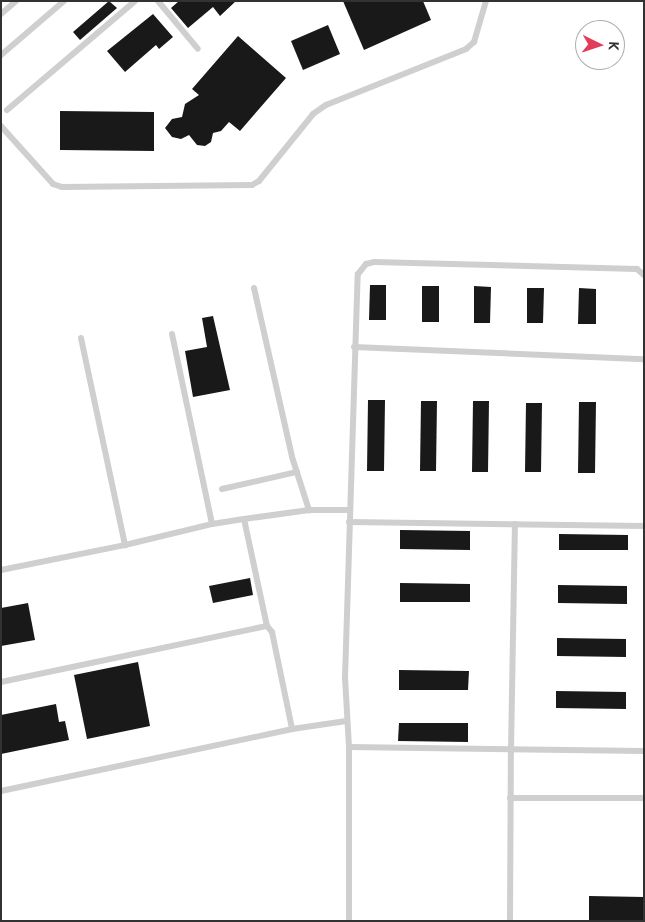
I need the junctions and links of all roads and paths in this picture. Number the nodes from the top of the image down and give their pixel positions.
1 (16, 1) edge
2 (64, 1) edge
3 (135, 1) edge
4 (158, 1) edge
5 (486, 1) edge
6 (1, 14) edge
7 (198, 49) dead end
8 (1, 56) edge
9 (7, 110) dead end
10 (1, 126) edge
11 (644, 275) edge
12 (254, 288) dead end
13 (172, 334) dead end
14 (81, 338) dead end
15 (354, 347) junction
16 (644, 359) edge
17 (297, 472) junction
18 (222, 489) dead end
19 (309, 510) junction
20 (350, 510) junction
21 (244, 519) junction
22 (349, 522) junction
23 (212, 524) junction
24 (515, 524) junction
25 (644, 526) edge
26 (125, 545) junction
27 (1, 570) edge
28 (267, 626) junction
29 (1, 682) edge
30 (346, 721) junction
31 (292, 729) junction
32 (349, 747) junction
33 (510, 750) junction
34 (644, 751) edge
35 (1, 792) edge
36 (510, 798) junction
37 (644, 798) edge
38 (349, 921) edge
39 (510, 921) edge

1 - 6 lane
2 - 8 lane
3 - 9 lane
4 - 7 lane
5 - 10 lane
11 - 15 lane
12 - 17 lane
13 - 23 lane
14 - 26 lane
15 - 16 lane
15 - 20 lane
17 - 18 lane
17 - 19 lane
19 - 20 lane
19 - 21 lane
20 - 22 lane
21 - 23 lane
21 - 28 lane
22 - 24 lane
22 - 30 lane
23 - 26 lane
24 - 25 lane
24 - 33 lane
26 - 27 lane
28 - 29 lane
28 - 31 lane
30 - 31 lane
30 - 32 lane
31 - 35 lane
32 - 33 lane
32 - 38 lane
33 - 34 lane
33 - 36 lane
36 - 37 lane
36 - 39 lane

